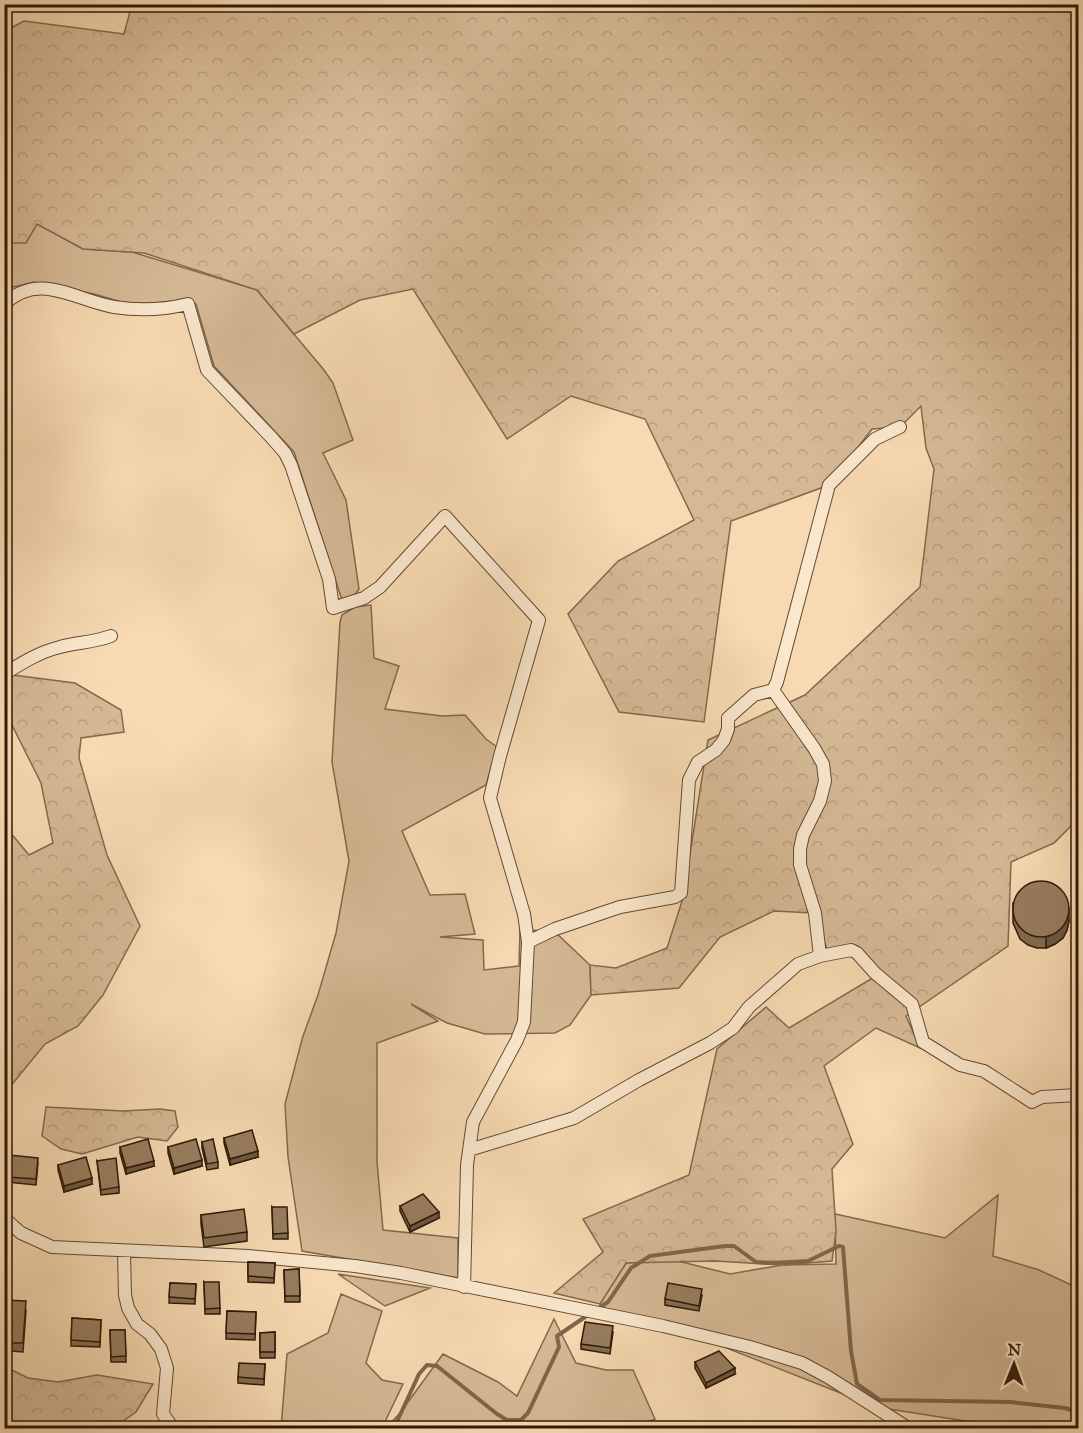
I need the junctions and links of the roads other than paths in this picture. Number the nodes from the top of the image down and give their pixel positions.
1 (4, 304) edge
2 (900, 427) dead end
3 (111, 636) dead end
4 (4, 674) edge
5 (773, 690) junction
6 (1078, 836) edge
7 (1078, 865) edge
8 (528, 942) junction
9 (820, 956) junction
10 (1078, 1095) edge
11 (469, 1150) junction
12 (4, 1218) edge
13 (124, 1252) junction
14 (464, 1287) junction
15 (173, 1428) edge
16 (908, 1428) edge

1 - 8 street
2 - 5 street
3 - 4 street
5 - 8 street
5 - 9 street
6 - 7 street
8 - 11 street
9 - 10 street
9 - 11 street
11 - 14 street
12 - 13 street
13 - 14 street
13 - 15 street
14 - 16 street

